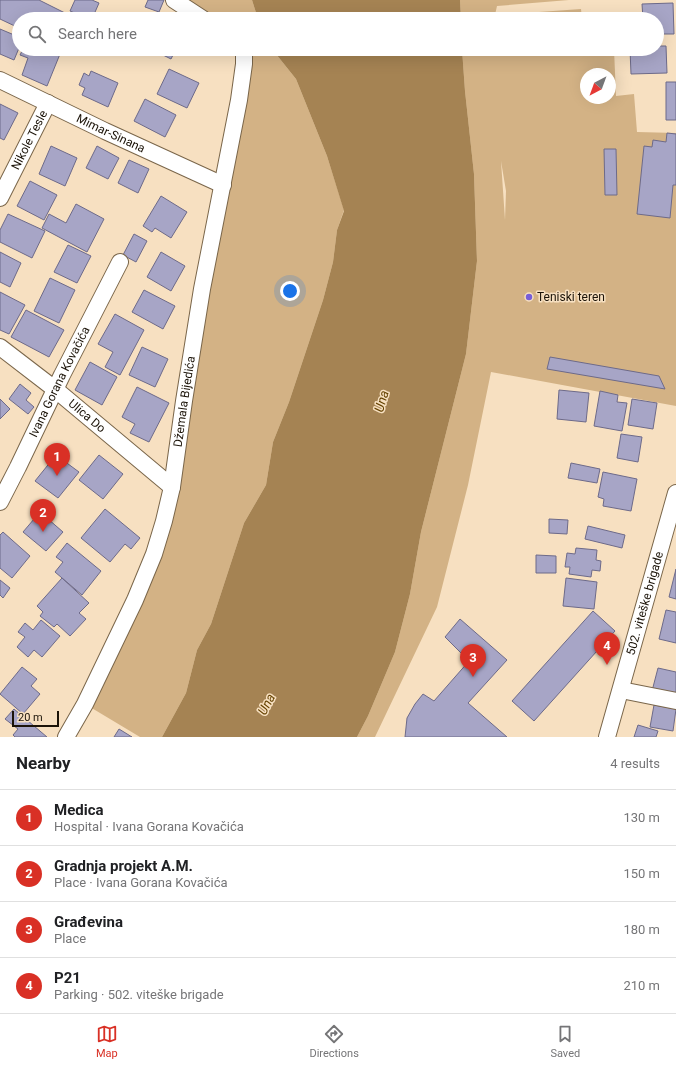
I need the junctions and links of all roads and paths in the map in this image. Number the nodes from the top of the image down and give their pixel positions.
1 (174, 0) edge
2 (192, 12) edge
3 (244, 56) edge
4 (0, 80) edge
5 (48, 103) junction
6 (223, 185) junction
7 (0, 198) edge
8 (120, 262) dead end
9 (0, 347) edge
10 (56, 390) junction
11 (172, 487) junction
12 (676, 493) edge
13 (0, 502) edge
14 (621, 690) junction
15 (676, 701) edge
16 (66, 737) edge
17 (607, 737) edge

1 - 2 street
3 - 6 street, Džemala Bijedića
4 - 5 street, Mimar-Sinana
5 - 6 street, Mimar-Sinana
5 - 7 street, Nikole Tesle
6 - 11 street, Džemala Bijedića
8 - 10 street, Ivana Gorana Kovačića
9 - 10 street, Ulica Do
10 - 11 street, Ulica Do
10 - 13 street, Ivana Gorana Kovačića
11 - 16 street, Džemala Bijedića
12 - 14 street, 502. viteške brigade
14 - 15 street
14 - 17 street, 502. viteške brigade

